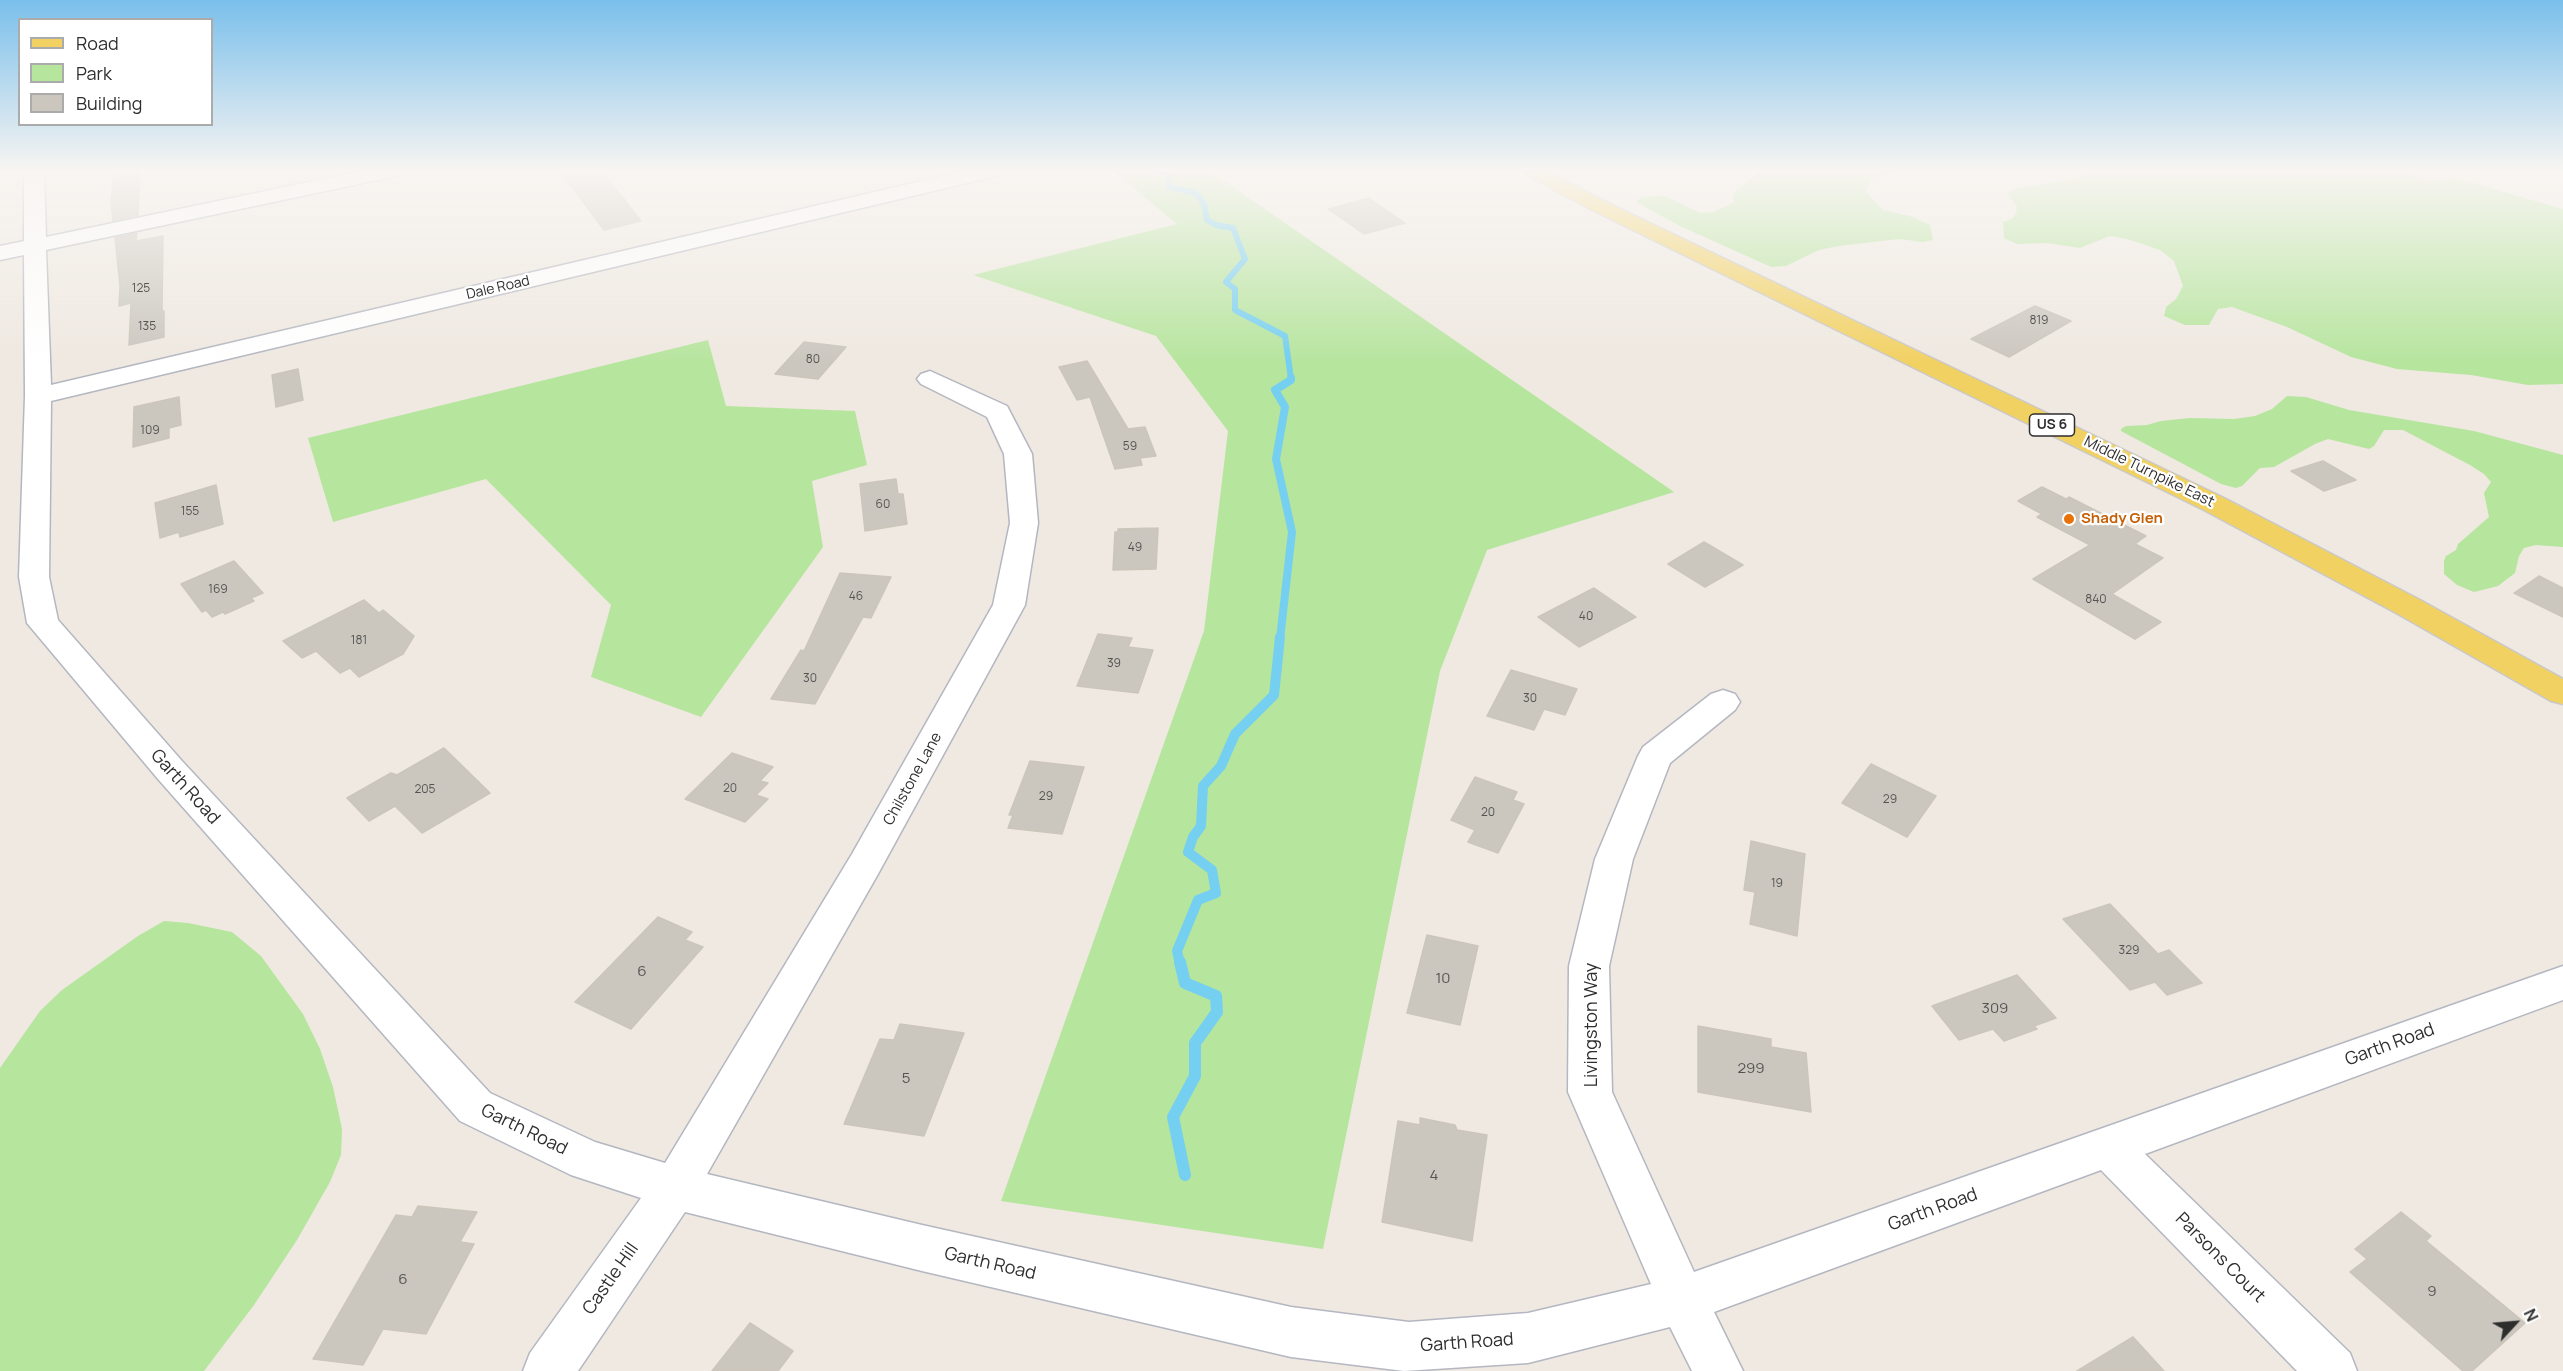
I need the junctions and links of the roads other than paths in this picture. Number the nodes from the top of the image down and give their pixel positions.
1 (20, 235) edge
2 (88, 235) edge
3 (721, 235) edge
4 (1657, 235) edge
5 (17, 250) edge
6 (930, 379) dead end
7 (38, 396) junction
8 (2563, 693) edge
9 (1723, 702) dead end
10 (2563, 983) edge
11 (2107, 1146) junction
12 (675, 1188) junction
13 (1682, 1300) junction
14 (548, 1371) edge
15 (1718, 1371) edge
16 (2332, 1371) edge

1 - 5 street, Garth Road
2 - 5 street
3 - 7 street, Dale Road
4 - 8 main road, Middle Turnpike East / US 6
5 - 7 street, Garth Road
6 - 12 street, Chilstone Lane
7 - 12 street, Garth Road
9 - 13 street, Livingston Way
10 - 11 street, Garth Road
11 - 13 street, Garth Road
11 - 16 street, Parsons Court
12 - 13 street, Garth Road
12 - 14 street, Castle Hill
13 - 15 street, Livingston Way

